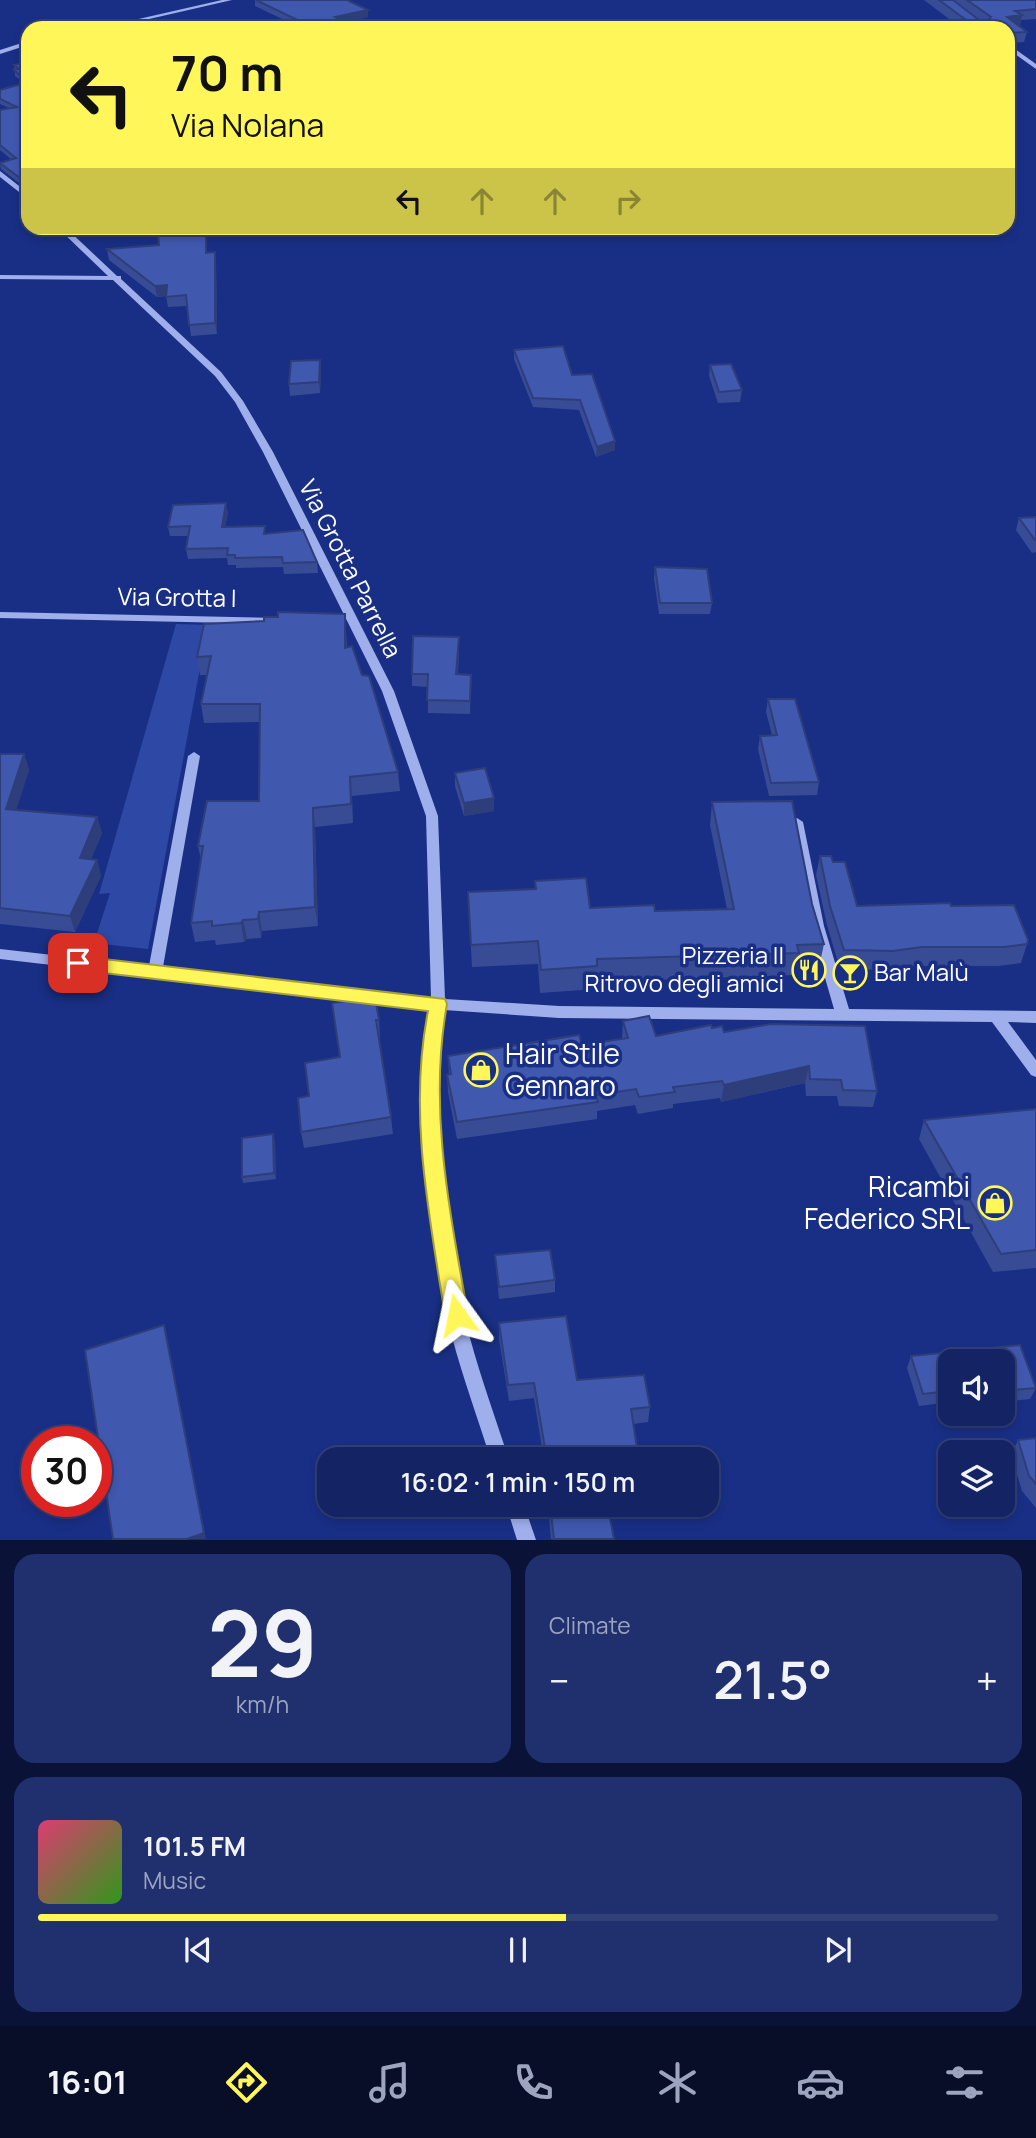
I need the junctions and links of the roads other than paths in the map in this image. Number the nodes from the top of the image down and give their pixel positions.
1 (229, 0) edge
2 (134, 21) edge
3 (21, 45) edge
4 (1015, 51) edge
5 (0, 52) edge
6 (1036, 67) edge
7 (0, 173) edge
8 (21, 191) edge
9 (70, 235) edge
10 (0, 277) edge
11 (118, 278) junction
12 (0, 615) edge
13 (299, 621) edge
14 (340, 622) edge
15 (354, 623) junction
16 (194, 756) dead end
17 (797, 822) edge
18 (0, 954) edge
19 (155, 971) junction
20 (438, 1004) junction
21 (843, 1014) junction
22 (995, 1016) junction
23 (1036, 1017) edge
24 (1036, 1071) edge
25 (496, 1447) edge
26 (519, 1517) edge
27 (527, 1539) edge

1 - 2 street
3 - 5 street
4 - 6 street
7 - 8 street
9 - 11 street, Via Grotta Parrella
10 - 11 street
11 - 15 street, Via Grotta Parrella
12 - 13 street, Via Grotta I
14 - 15 street
15 - 20 street, Via Grotta Parrella
16 - 19 street
17 - 21 street
18 - 19 street
19 - 20 street
20 - 21 street
20 - 25 street, Via Grotta Parrella
21 - 22 street
22 - 23 street
22 - 24 street
26 - 27 street

